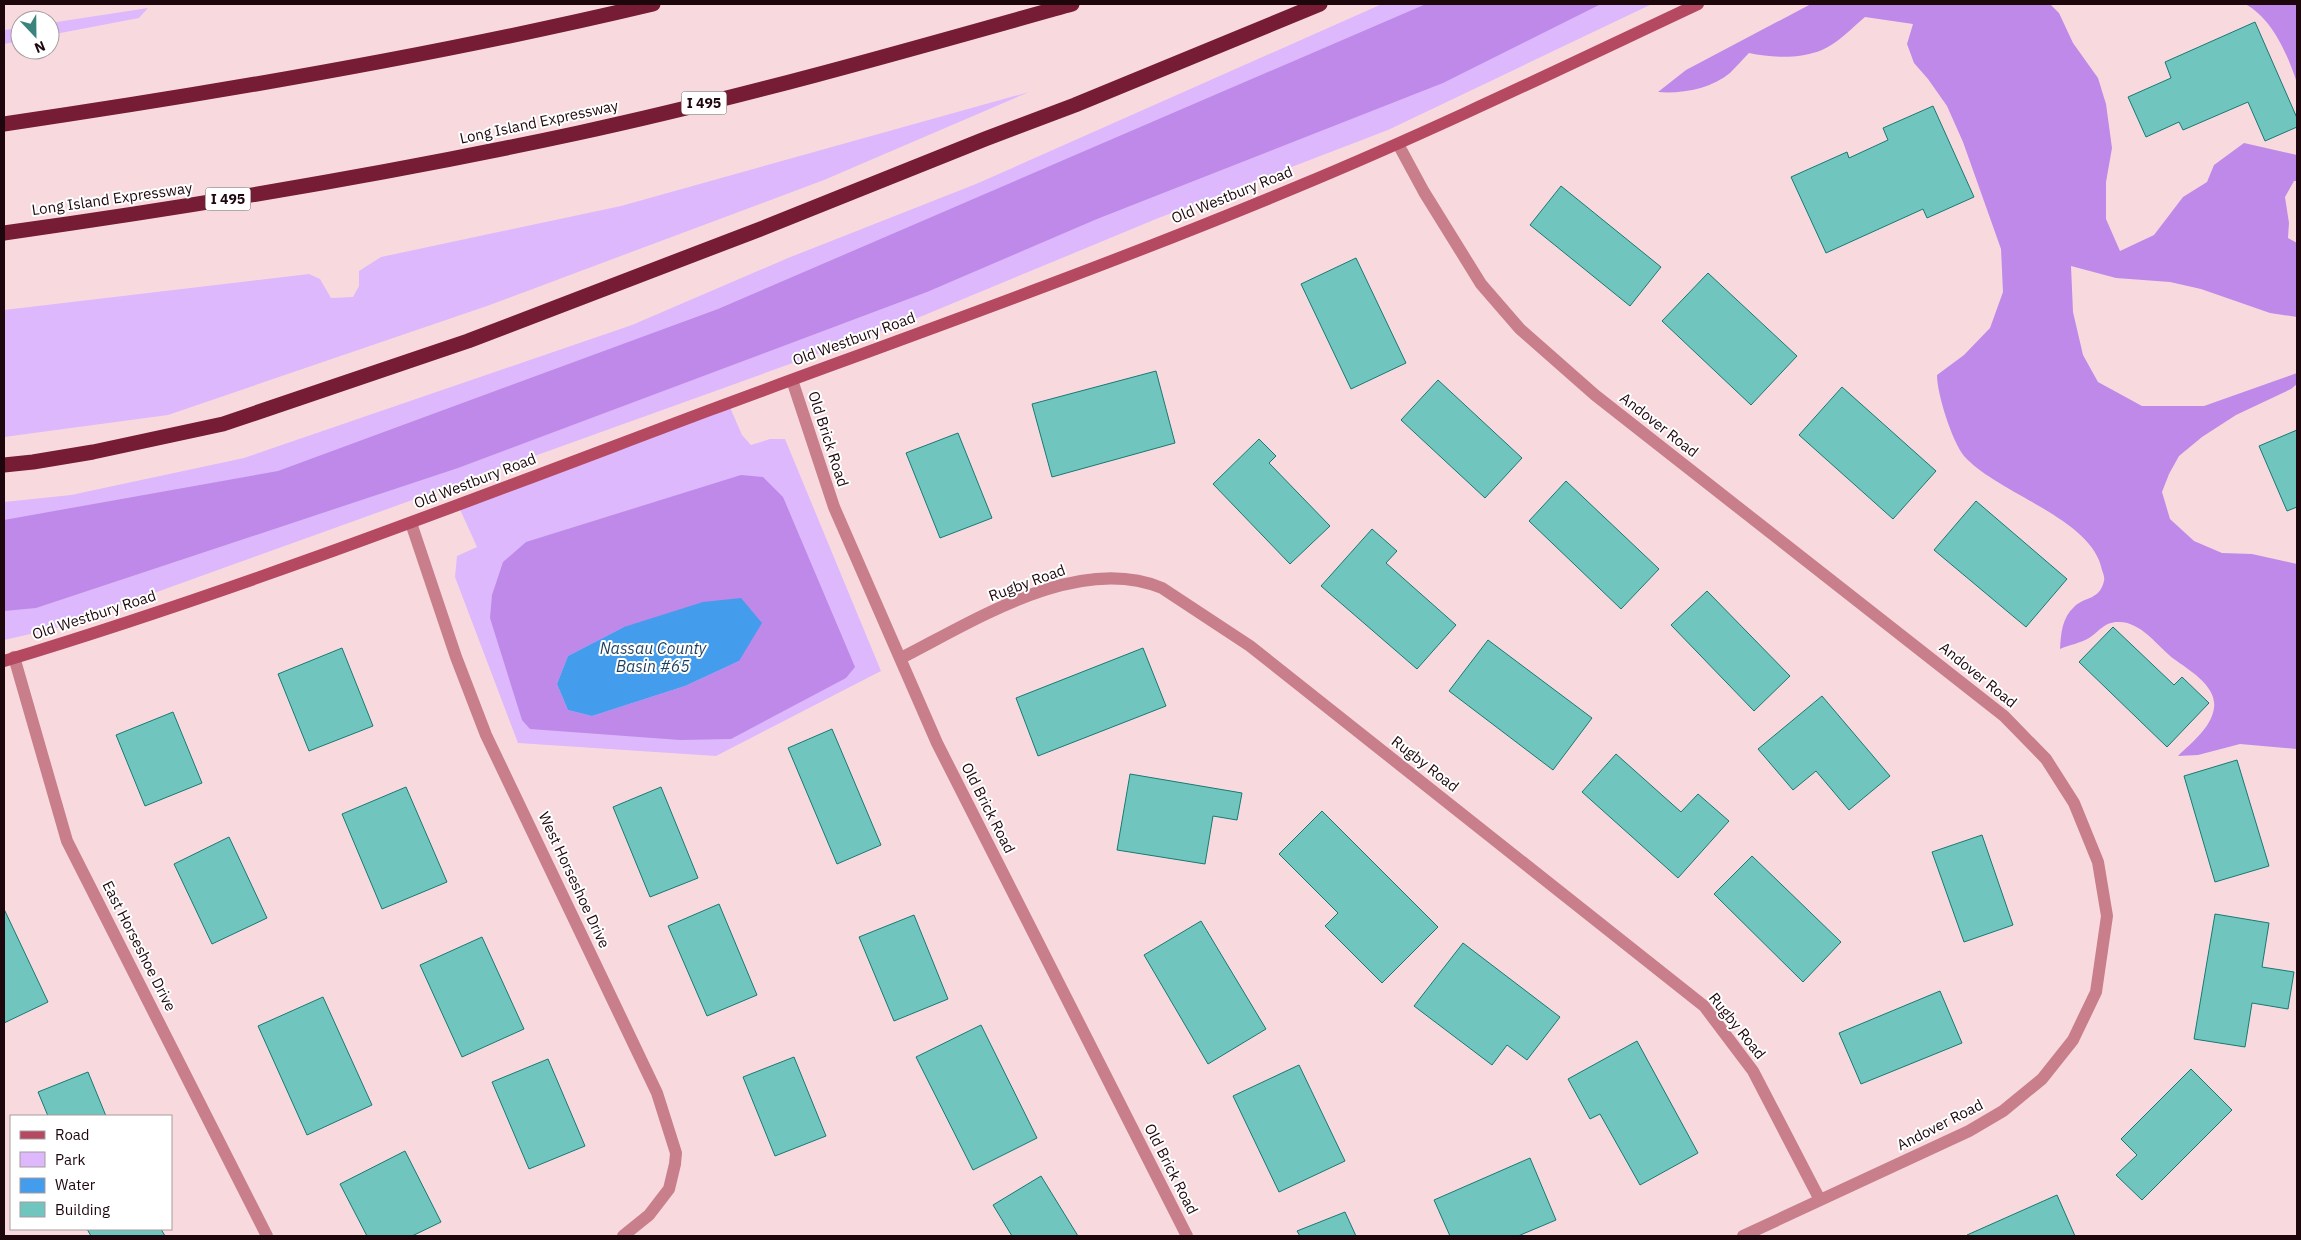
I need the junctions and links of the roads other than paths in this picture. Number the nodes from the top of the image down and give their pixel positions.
1 (653, 4) edge
2 (1072, 4) edge
3 (1320, 4) edge
4 (1698, 4) edge
5 (4, 124) edge
6 (1398, 144) junction
7 (4, 232) edge
8 (792, 380) junction
9 (4, 465) edge
10 (411, 523) junction
11 (901, 658) junction
12 (9, 659) edge
13 (1820, 1200) junction
14 (268, 1236) edge
15 (623, 1236) edge
16 (1187, 1236) edge
17 (1743, 1236) edge

1 - 5 highway
2 - 7 highway, Long Island Expressway / I 495
3 - 9 highway
4 - 6 main road, Old Westbury Road
6 - 8 main road, Old Westbury Road
6 - 13 street, Andover Road
8 - 10 main road, Old Westbury Road
8 - 11 street, Old Brick Road
10 - 12 main road, Old Westbury Road
10 - 15 street, West Horseshoe Drive
11 - 13 street, Rugby Road
11 - 16 street, Old Brick Road
12 - 14 street, East Horseshoe Drive
13 - 17 street, Andover Road

